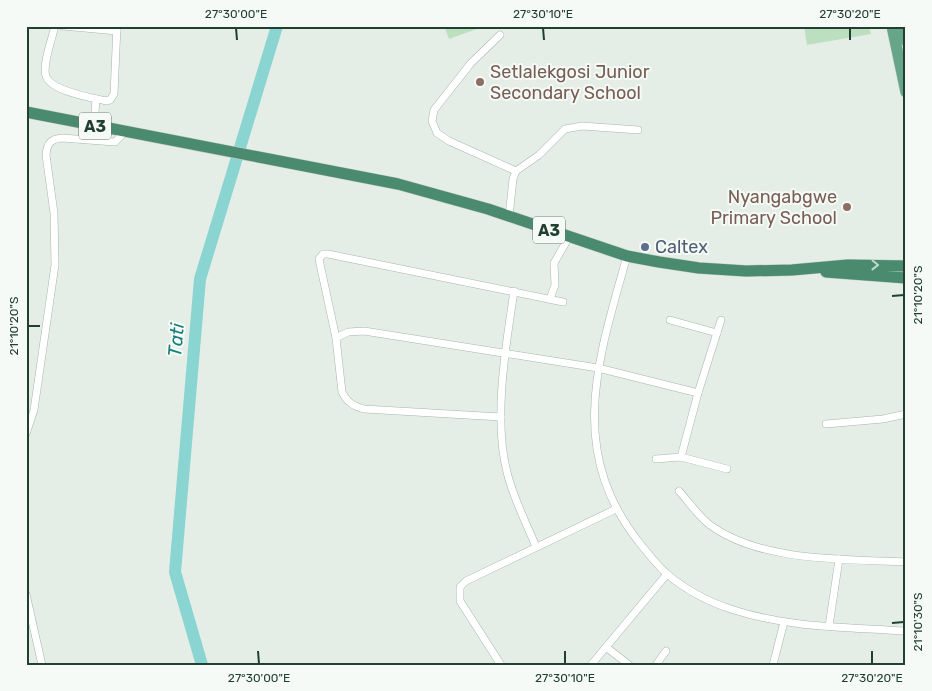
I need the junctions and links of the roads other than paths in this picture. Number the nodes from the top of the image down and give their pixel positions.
1 (55, 26) edge
2 (63, 26) edge
3 (892, 26) edge
4 (903, 26) edge
5 (117, 28) edge
6 (500, 35) dead end
7 (906, 42) edge
8 (906, 92) edge
9 (96, 99) junction
10 (26, 112) edge
11 (94, 126) junction
12 (638, 130) dead end
13 (125, 132) junction
14 (516, 171) junction
15 (509, 216) junction
16 (569, 237) junction
17 (627, 256) junction
18 (906, 266) edge
19 (792, 270) junction
20 (906, 278) edge
21 (514, 292) junction
22 (550, 299) junction
23 (563, 302) dead end
24 (670, 320) dead end
25 (721, 320) dead end
26 (717, 333) junction
27 (336, 338) junction
28 (504, 353) junction
29 (598, 368) junction
30 (698, 394) junction
31 (906, 414) edge
32 (501, 417) junction
33 (826, 424) dead end
34 (26, 434) edge
35 (681, 457) junction
36 (656, 459) dead end
37 (727, 468) dead end
38 (679, 491) dead end
39 (616, 509) junction
40 (536, 547) junction
41 (839, 559) junction
42 (906, 562) edge
43 (667, 574) junction
44 (26, 594) edge
45 (784, 622) junction
46 (829, 626) junction
47 (906, 631) edge
48 (606, 647) junction
49 (666, 651) dead end
50 (42, 665) edge
51 (502, 665) edge
52 (591, 665) edge
53 (629, 665) edge
54 (656, 665) edge
55 (773, 665) edge

1 - 9 street
2 - 5 street
3 - 8 main road
4 - 7 main road
5 - 9 street
6 - 14 street
9 - 11 street
10 - 11 highway, A3
11 - 13 highway, A3
12 - 14 street
13 - 15 highway, A3
13 - 34 street
14 - 15 street
15 - 16 highway, A3
16 - 17 highway, A3
16 - 22 street
17 - 19 highway, A3
17 - 29 street
19 -> 18 highway, A3
19 - 20 highway, A3
21 - 22 street
21 - 27 street
21 - 28 street
22 - 23 street
24 - 26 street
25 - 26 street
26 - 30 street
27 - 28 street
27 - 32 street
28 - 29 street
28 - 32 street
29 - 30 street
29 - 39 street
30 - 35 street
31 - 33 street
32 - 40 street
35 - 36 street
35 - 37 street
38 - 41 street
39 - 40 street
39 - 43 street
40 - 51 street
41 - 42 street
41 - 46 street
43 - 45 street
43 - 48 street
44 - 50 street
45 - 46 street
45 - 55 street
46 - 47 street
48 - 52 street
48 - 53 street
49 - 54 street

